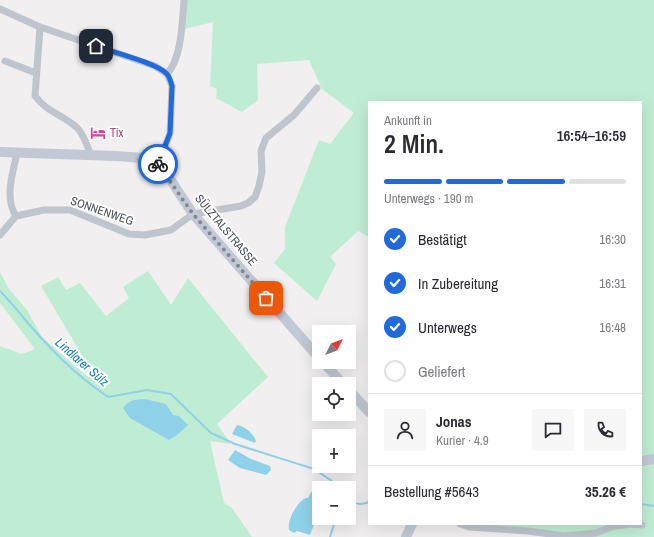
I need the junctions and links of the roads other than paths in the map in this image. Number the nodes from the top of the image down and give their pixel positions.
1 (184, 0) edge
2 (0, 9) edge
3 (40, 27) junction
4 (5, 61) dead end
5 (36, 74) junction
6 (167, 74) junction
7 (317, 88) dead end
8 (0, 152) edge
9 (16, 152) junction
10 (91, 156) junction
11 (158, 163) junction
12 (193, 214) junction
13 (16, 216) junction
14 (0, 235) edge
15 (312, 350) edge
16 (329, 369) edge
17 (337, 377) edge
18 (356, 398) edge
19 (368, 411) edge
20 (654, 459) edge
21 (642, 461) edge
22 (412, 525) edge
23 (463, 525) edge
24 (624, 525) edge
25 (406, 537) edge

1 - 6 street
2 - 3 street
3 - 5 street
3 - 6 street
4 - 5 street
5 - 10 street
6 - 11 street
7 - 12 street
8 - 9 main road
9 - 10 main road
9 - 13 street
10 - 11 main road
11 - 12 main road, SÜLZTALSTRASSE
12 - 13 street, SONNENWEG
12 - 15 main road, SÜLZTALSTRASSE
13 - 14 street
16 - 17 main road
18 - 19 main road
20 - 21 main road
22 - 25 main road
23 - 24 street

